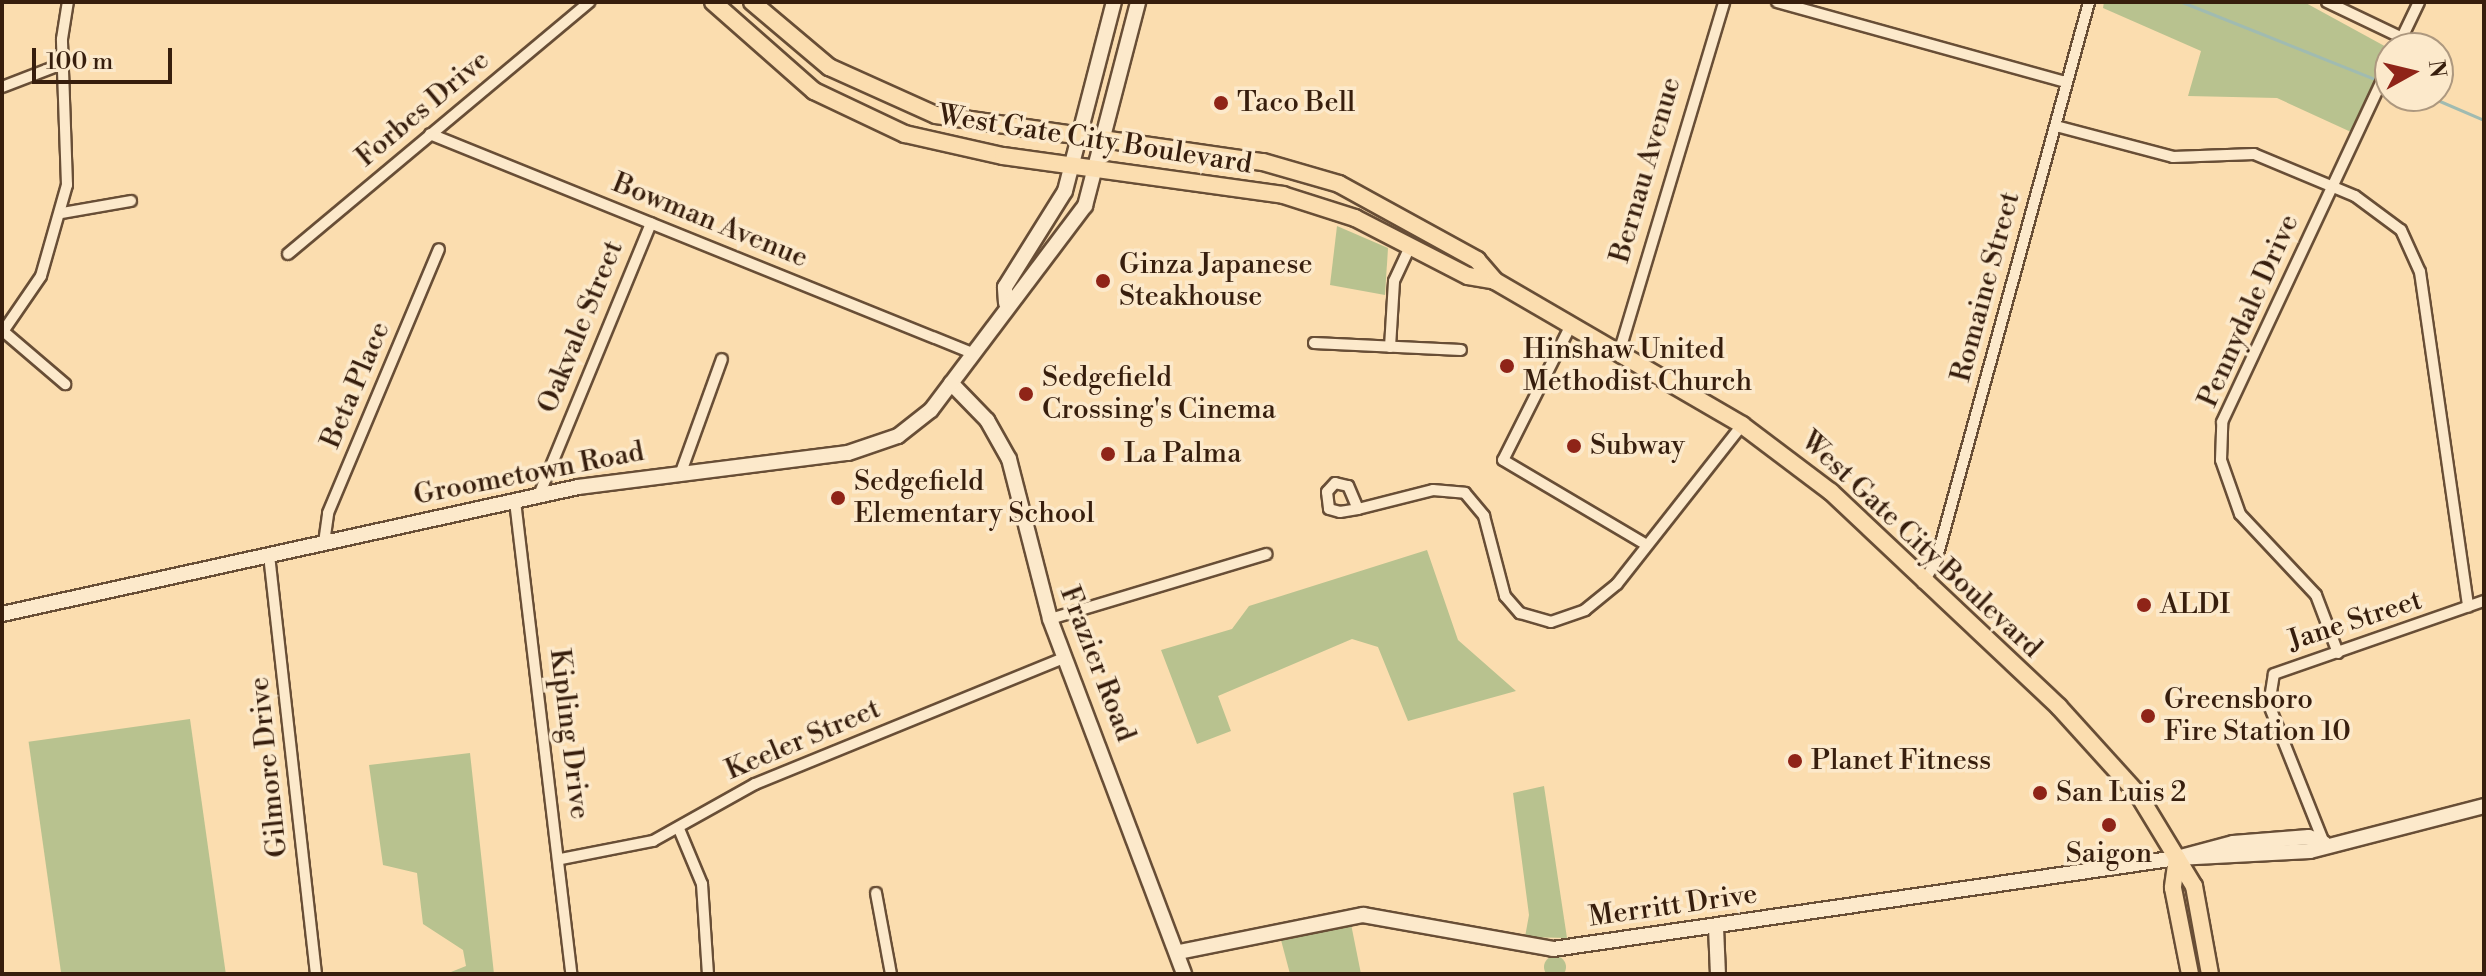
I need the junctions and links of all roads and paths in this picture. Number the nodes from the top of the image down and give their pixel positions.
1 (68, 2) edge
2 (589, 2) edge
3 (713, 2) edge
4 (1114, 2) edge
5 (1138, 2) edge
6 (1724, 2) edge
7 (1777, 2) edge
8 (2089, 2) edge
9 (2327, 2) edge
10 (2419, 2) edge
11 (753, 3) edge
12 (2380, 32) edge
13 (2404, 32) edge
14 (62, 64) junction
15 (2066, 82) junction
16 (2, 87) edge
17 (2374, 97) edge
18 (2056, 126) junction
19 (430, 134) junction
20 (1079, 138) junction
21 (1102, 141) junction
22 (1073, 166) junction
23 (1097, 169) junction
24 (2333, 185) junction
25 (131, 201) dead end
26 (62, 213) junction
27 (651, 223) junction
28 (1411, 245) junction
29 (439, 249) dead end
30 (288, 254) dead end
31 (1495, 281) junction
32 (1006, 303) junction
33 (1571, 325) junction
34 (3, 332) edge
35 (1314, 343) dead end
36 (1390, 347) junction
37 (1461, 350) dead end
38 (972, 353) junction
39 (1619, 353) junction
40 (722, 359) dead end
41 (951, 383) junction
42 (65, 384) dead end
43 (1742, 425) junction
44 (681, 472) junction
45 (539, 495) junction
46 (515, 501) junction
47 (1358, 509) dead end
48 (324, 543) junction
49 (1647, 545) junction
50 (1266, 554) dead end
51 (269, 555) junction
52 (1923, 583) junction
53 (2484, 601) edge
54 (2468, 607) junction
55 (2, 614) edge
56 (1050, 619) junction
57 (2338, 653) junction
58 (1064, 658) junction
59 (2484, 806) edge
60 (679, 829) junction
61 (2324, 843) junction
62 (2177, 858) junction
63 (561, 859) junction
64 (876, 893) dead end
65 (1716, 927) junction
66 (1179, 952) junction
67 (316, 974) edge
68 (571, 974) edge
69 (708, 974) edge
70 (891, 974) edge
71 (1184, 974) edge
72 (1718, 974) edge
73 (2190, 974) edge
74 (2210, 974) edge

1 - 14 street
2 - 19 street, Forbes Drive
3 - 22 main road, West Gate City Boulevard
4 - 20 main road, Groometown Road
5 - 21 main road, Groometown Road
6 - 39 street, Bernau Avenue
7 - 15 street
8 - 15 street, Romaine Street
9 - 12 street
10 - 13 street
11 - 20 main road, West Gate City Boulevard
14 - 16 street
14 - 26 street
15 - 18 street, Romaine Street
17 - 24 street, Pennydale Drive
18 - 24 street
18 - 52 street, Romaine Street
19 - 27 street, Bowman Avenue
19 - 30 street, Forbes Drive
20 - 21 main road, West Gate City Boulevard
20 - 22 main road, Groometown Road
21 - 23 main road, Groometown Road
21 - 31 main road, West Gate City Boulevard
22 - 23 main road, West Gate City Boulevard
22 - 32 main road, Groometown Road
23 - 28 main road, West Gate City Boulevard
23 - 32 main road, Groometown Road
24 - 54 street
24 - 57 street, Pennydale Drive
25 - 26 street
26 - 34 street
27 - 38 street, Bowman Avenue
27 - 45 street, Oakvale Street
28 - 31 main road, West Gate City Boulevard
28 - 36 street
29 - 48 street, Beta Place
31 - 33 main road, West Gate City Boulevard
32 - 38 main road, Groometown Road
33 - 39 main road, West Gate City Boulevard
33 - 49 street
34 - 42 street
35 - 36 street
36 - 37 street
38 - 41 main road, Groometown Road
39 - 43 main road, West Gate City Boulevard
40 - 44 street
41 - 44 main road, Groometown Road
41 - 56 main road, Frazier Road
43 - 49 street
43 - 52 main road, West Gate City Boulevard
44 - 45 main road, Groometown Road
45 - 46 main road, Groometown Road
46 - 48 main road, Groometown Road
46 - 63 street, Kipling Drive
47 - 49 street
48 - 51 main road, Groometown Road
50 - 56 street
51 - 55 main road, Groometown Road
51 - 67 street, Gilmore Drive
52 - 62 main road, West Gate City Boulevard
53 - 54 street, Jane Street
54 - 57 street, Jane Street
56 - 58 main road, Frazier Road
57 - 61 street, Jane Street
58 - 60 street, Keeler Street
58 - 66 main road, Frazier Road
59 - 61 main road, Merritt Drive
60 - 63 street, Keeler Street
60 - 69 street
61 - 62 main road, Merritt Drive
62 - 65 main road, Merritt Drive
62 - 73 main road
62 - 74 main road, West Gate City Boulevard
63 - 68 street, Kipling Drive
64 - 70 street
65 - 66 main road, Merritt Drive
65 - 72 main road
66 - 71 main road, Frazier Road

